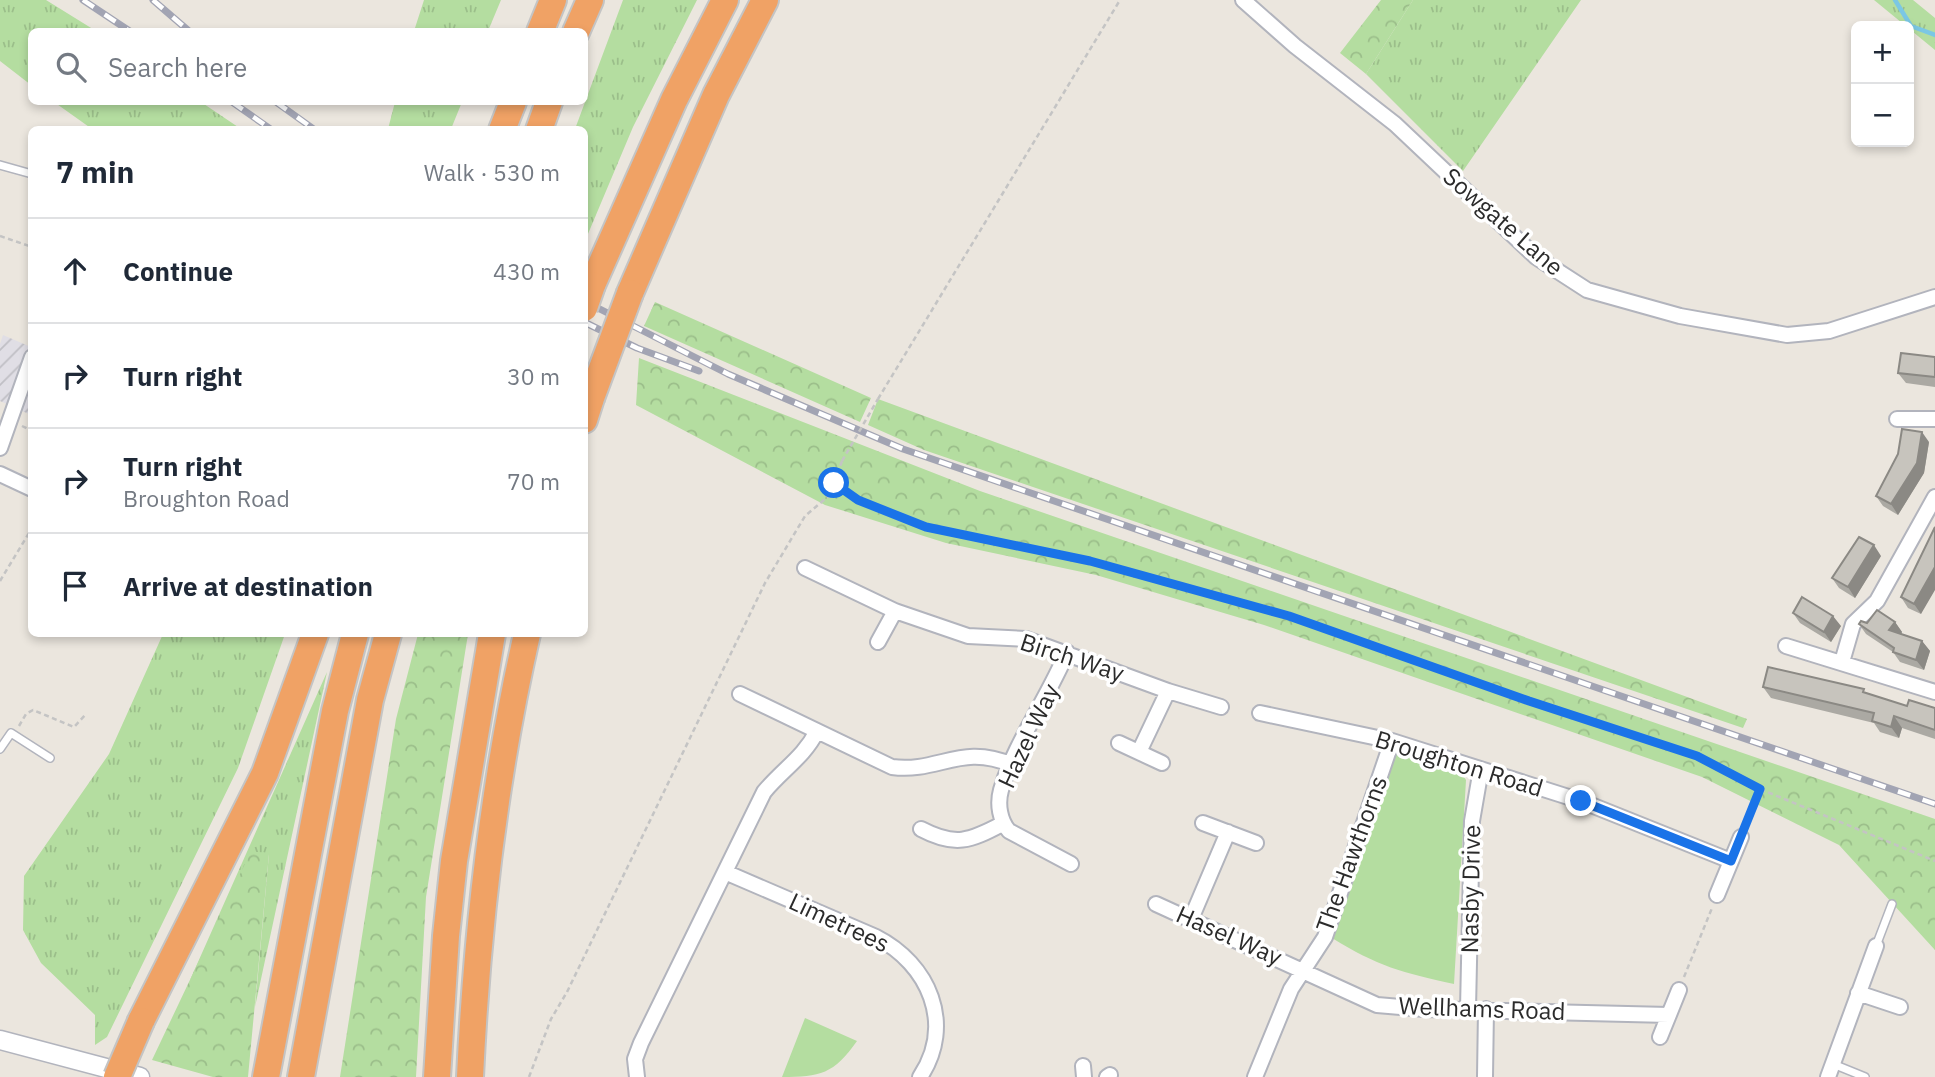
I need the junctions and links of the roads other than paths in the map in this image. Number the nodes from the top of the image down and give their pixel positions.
1 (553, 0) edge
2 (590, 0) edge
3 (725, 0) edge
4 (765, 0) edge
5 (1243, 0) edge
6 (542, 28) edge
7 (578, 28) edge
8 (512, 105) edge
9 (548, 105) edge
10 (504, 126) edge
11 (540, 126) edge
12 (0, 165) edge
13 (28, 173) edge
14 (588, 296) edge
15 (1935, 297) edge
16 (28, 368) edge
17 (588, 409) edge
18 (1897, 419) dead end
19 (1935, 419) edge
20 (0, 448) edge
21 (0, 474) edge
22 (28, 487) edge
23 (1935, 497) edge
24 (805, 568) dead end
25 (895, 611) junction
26 (313, 637) edge
27 (354, 637) edge
28 (387, 637) edge
29 (492, 637) edge
30 (526, 637) edge
31 (878, 642) dead end
32 (1786, 646) dead end
33 (1067, 652) junction
34 (1842, 662) junction
35 (1168, 691) junction
36 (1935, 692) edge
37 (740, 694) dead end
38 (1221, 707) dead end
39 (1261, 713) dead end
40 (817, 731) junction
41 (1392, 741) junction
42 (1119, 743) dead end
43 (0, 748) edge
44 (1139, 752) junction
45 (51, 758) dead end
46 (1162, 763) dead end
47 (1012, 765) junction
48 (1481, 769) junction
49 (1203, 822) dead end
50 (1002, 824) junction
51 (921, 829) dead end
52 (1228, 832) junction
53 (1741, 837) road end
54 (1256, 843) dead end
55 (1731, 861) junction
56 (1071, 864) dead end
57 (725, 872) junction
58 (1717, 895) road end
59 (1156, 904) dead end
60 (1892, 904) dead end
61 (1191, 919) junction
62 (1876, 946) joint
63 (1302, 969) junction
64 (1679, 990) road end
65 (1858, 993) junction
66 (1899, 1007) dead end
67 (1468, 1009) junction
68 (1486, 1009) junction
69 (1669, 1015) junction
70 (1660, 1037) dead end
71 (0, 1040) edge
72 (267, 1067) edge
73 (303, 1068) edge
74 (1830, 1070) edge
75 (117, 1077) edge
76 (140, 1077) edge
77 (437, 1077) edge
78 (470, 1077) edge
79 (637, 1077) edge
80 (920, 1077) edge
81 (1255, 1077) edge
82 (1485, 1077) edge
83 (1865, 1077) edge

1 - 6 highway
2 - 7 highway
3 - 14 highway
4 - 17 highway, bridge
5 - 15 street, Sowgate Lane
8 - 10 highway
9 - 11 highway
12 - 13 lane
16 - 20 street
18 - 19 street
21 - 22 street
23 - 34 street
24 - 25 street, Birch Way
25 - 31 street
25 - 33 street, Birch Way
26 - 75 highway, bridge
27 - 72 highway
28 - 73 highway
29 - 77 highway
30 - 78 highway
32 - 34 street
33 - 35 street, Birch Way
33 - 47 street, Hazel Way
34 - 36 street
35 - 38 street, Birch Way
35 - 44 street
37 - 40 street
39 - 41 street, Broughton Road
40 - 47 street
40 - 57 street
41 - 48 street, Broughton Road
41 - 63 street, The Hawthorns
42 - 44 street
43 - 45 lane
44 - 46 street
47 - 50 street, Hazel Way
48 - 55 street, Broughton Road
48 - 67 street, Nasby Drive
49 - 52 street
50 - 51 street
50 - 56 street, Hazel Way
52 - 54 street
52 - 61 street
53 - 55 street
55 - 58 street
57 - 79 street
57 - 80 street, Limetrees
59 - 61 street, Hasel Way
60 - 62 lane
61 - 63 street, Hasel Way
62 - 65 street
63 - 67 street, Wellhams Road
63 - 81 street, The Hawthorns
64 - 69 street
65 - 66 street
65 - 74 street
67 - 68 street, Wellhams Road
68 - 69 street, Wellhams Road
68 - 82 street
69 - 70 street
71 - 76 street
74 - 83 lane

